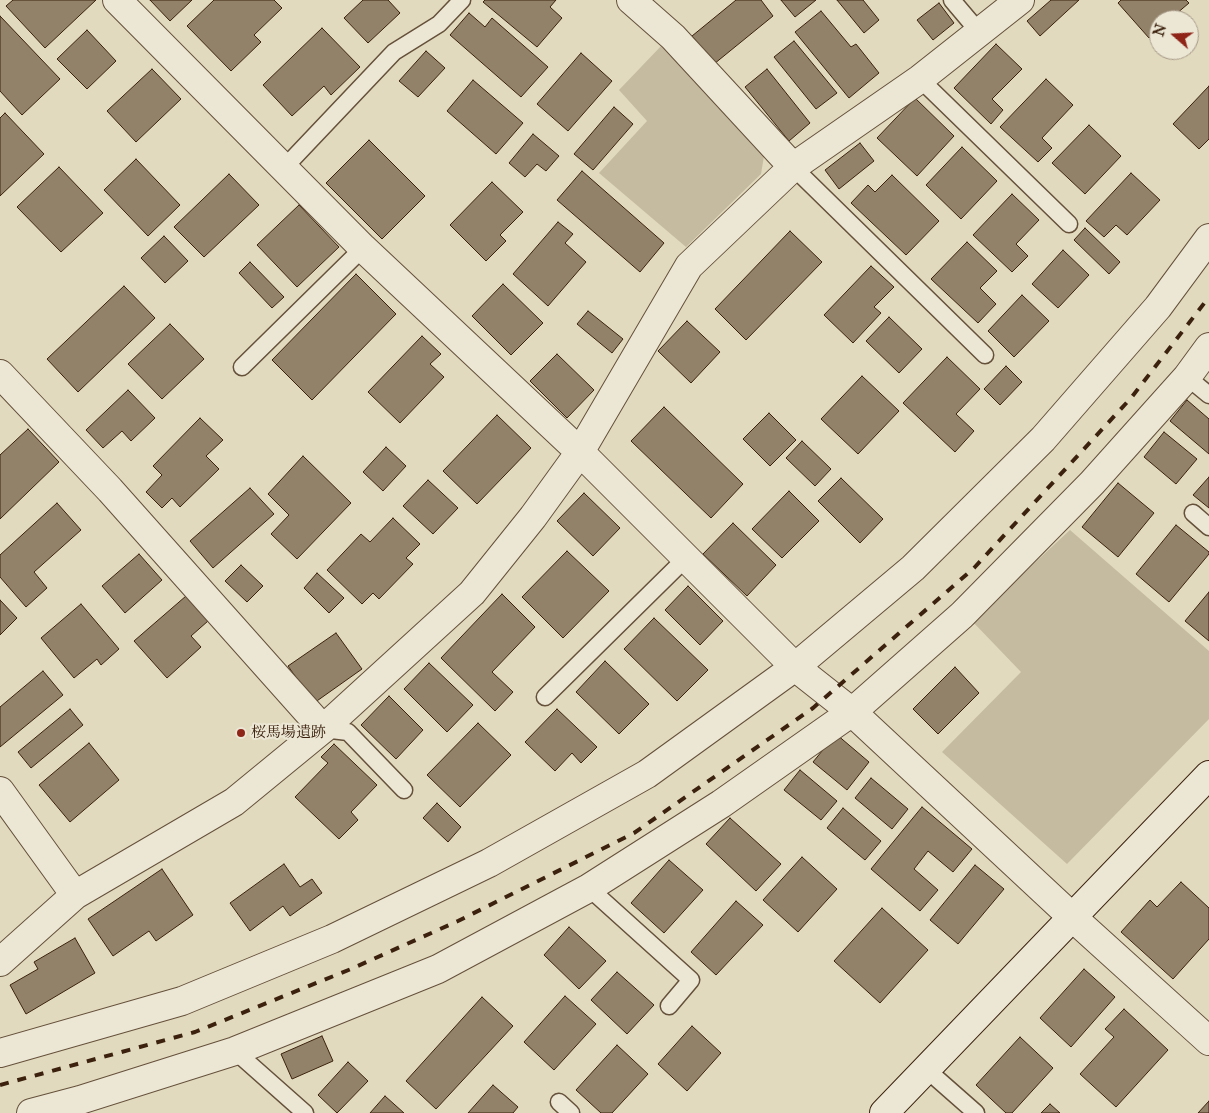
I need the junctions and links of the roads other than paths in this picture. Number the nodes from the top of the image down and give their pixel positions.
1 (117, 0) edge
2 (462, 0) edge
3 (631, 0) edge
4 (952, 0) edge
5 (1020, 0) edge
6 (980, 32) junction
7 (920, 79) junction
8 (794, 167) junction
9 (284, 168) junction
10 (1069, 224) dead end
11 (1209, 238) edge
12 (363, 248) junction
13 (1209, 347) edge
14 (985, 355) dead end
15 (242, 367) dead end
16 (0, 374) edge
17 (1187, 377) junction
18 (1209, 395) edge
19 (580, 452) junction
20 (1193, 513) dead end
21 (1209, 527) edge
22 (686, 558) junction
23 (795, 667) junction
24 (545, 697) dead end
25 (852, 712) junction
26 (324, 729) junction
27 (1209, 775) edge
28 (0, 790) edge
29 (404, 790) dead end
30 (590, 888) junction
31 (75, 895) junction
32 (1072, 917) junction
33 (0, 962) edge
34 (669, 1006) dead end
35 (1209, 1041) edge
36 (235, 1051) junction
37 (0, 1053) edge
38 (926, 1069) junction
39 (31, 1113) edge
40 (305, 1113) edge
41 (884, 1113) edge
42 (976, 1113) edge

1 - 9 street
2 - 9 lane
3 - 8 street
4 - 6 lane
5 - 6 street
6 - 7 street
7 - 8 street
7 - 10 lane
8 - 14 lane
8 - 19 street
9 - 12 street
11 - 23 street
12 - 15 lane
12 - 19 street
13 - 17 street
16 - 26 street
17 - 18 lane
17 - 25 street
19 - 22 street
19 - 26 street
20 - 21 lane
22 - 23 street
22 - 24 lane
23 - 25 street
23 - 37 street
25 - 30 street
25 - 32 street
26 - 29 lane
26 - 31 street
27 - 32 street
28 - 31 street
30 - 34 lane
30 - 36 street
31 - 33 street
32 - 35 street
32 - 38 street
36 - 39 street
36 - 40 lane
38 - 41 street
38 - 42 lane

